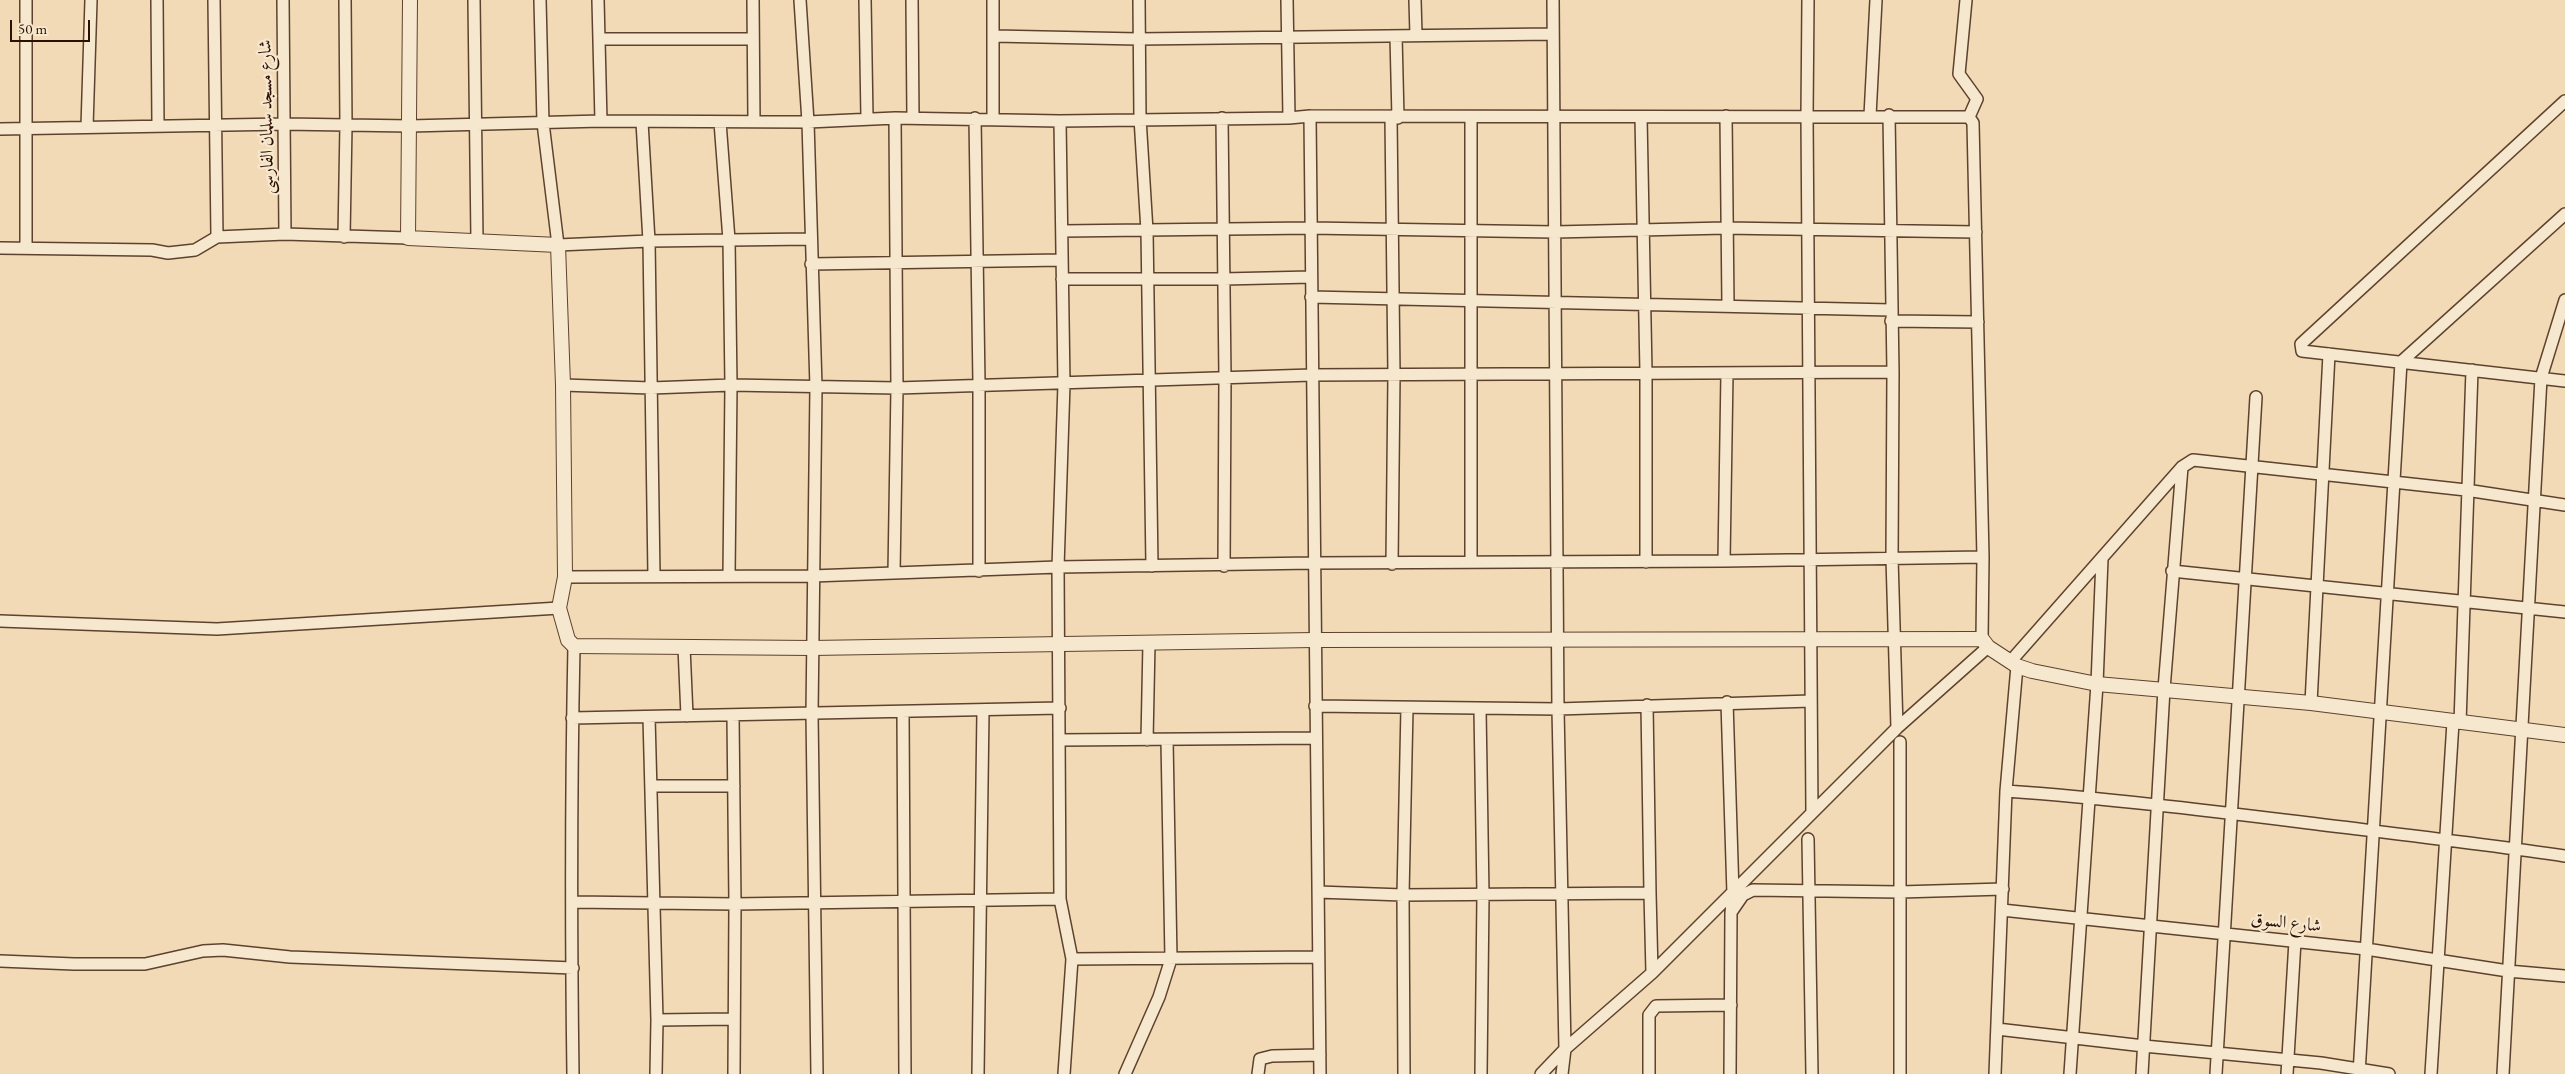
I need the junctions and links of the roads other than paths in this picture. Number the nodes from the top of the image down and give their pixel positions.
1 (26, 0) edge
2 (91, 0) edge
3 (157, 0) edge
4 (214, 0) edge
5 (283, 0) edge
6 (345, 0) edge
7 (410, 0) edge
8 (474, 0) edge
9 (540, 0) edge
10 (598, 0) edge
11 (753, 0) edge
12 (800, 0) edge
13 (865, 0) edge
14 (912, 0) edge
15 (993, 0) edge
16 (1139, 0) edge
17 (1287, 0) edge
18 (1415, 0) edge
19 (1553, 0) edge
20 (1808, 0) edge
21 (1876, 0) edge
22 (1966, 0) edge
23 (1553, 34) junction
24 (1416, 35) junction
25 (994, 36) junction
26 (1396, 36) junction
27 (1288, 37) junction
28 (599, 39) junction
29 (753, 39) junction
30 (1138, 39) junction
31 (2565, 101) edge
32 (1890, 115) junction
33 (1310, 116) junction
34 (1641, 116) junction
35 (1726, 116) junction
36 (1807, 116) junction
37 (1870, 116) junction
38 (1471, 117) junction
39 (1554, 117) junction
40 (1969, 117) junction
41 (867, 118) junction
42 (895, 118) junction
43 (913, 118) junction
44 (975, 118) junction
45 (1140, 118) junction
46 (1222, 118) junction
47 (1289, 118) junction
48 (1395, 118) junction
49 (993, 119) junction
50 (601, 121) junction
51 (754, 121) junction
52 (1060, 121) junction
53 (642, 122) junction
54 (720, 122) junction
55 (808, 122) junction
56 (476, 123) junction
57 (542, 123) junction
58 (284, 124) junction
59 (158, 125) junction
60 (346, 125) junction
61 (214, 126) junction
62 (410, 126) junction
63 (87, 127) junction
64 (26, 128) junction
65 (0, 129) edge
66 (2565, 214) edge
67 (1310, 228) junction
68 (1644, 228) junction
69 (1725, 228) junction
70 (1808, 228) junction
71 (1222, 230) junction
72 (1393, 230) junction
73 (1470, 230) junction
74 (1890, 230) junction
75 (1063, 231) junction
76 (1147, 231) junction
77 (1555, 232) junction
78 (1976, 232) junction
79 (286, 234) junction
80 (217, 237) junction
81 (344, 237) junction
82 (408, 238) junction
83 (477, 240) junction
84 (729, 240) junction
85 (810, 240) junction
86 (649, 241) junction
87 (558, 245) junction
88 (0, 248) edge
89 (26, 248) junction
90 (977, 260) junction
91 (1062, 260) junction
92 (896, 261) junction
93 (811, 264) junction
94 (1310, 277) junction
95 (1062, 279) junction
96 (1223, 279) junction
97 (1148, 280) junction
98 (1311, 297) junction
99 (1394, 300) junction
100 (2565, 300) edge
101 (1471, 301) junction
102 (1556, 304) junction
103 (1644, 305) junction
104 (1728, 306) junction
105 (1809, 308) junction
106 (1891, 316) junction
107 (1978, 322) junction
108 (2329, 354) junction
109 (2401, 362) junction
110 (2472, 370) junction
111 (1893, 372) junction
112 (1646, 373) junction
113 (1727, 374) junction
114 (1809, 374) junction
115 (1312, 375) junction
116 (1394, 375) junction
117 (1471, 375) junction
118 (1556, 375) junction
119 (1225, 378) junction
120 (2541, 378) junction
121 (1149, 379) junction
122 (2565, 381) edge
123 (979, 384) junction
124 (1064, 384) junction
125 (563, 385) junction
126 (731, 385) junction
127 (816, 386) junction
128 (651, 388) junction
129 (897, 388) junction
130 (2256, 396) dead end
131 (2250, 466) junction
132 (2182, 467) junction
133 (2322, 473) junction
134 (2393, 482) junction
135 (2466, 490) junction
136 (2534, 499) junction
137 (2565, 505) edge
138 (1982, 557) junction
139 (1892, 558) junction
140 (2102, 559) junction
141 (1557, 561) junction
142 (1810, 561) junction
143 (1314, 562) junction
144 (1471, 562) junction
145 (1646, 562) junction
146 (1724, 562) junction
147 (1392, 564) junction
148 (1152, 566) junction
149 (1224, 566) junction
150 (1058, 567) junction
151 (2172, 570) junction
152 (979, 571) junction
153 (894, 574) junction
154 (654, 576) junction
155 (729, 576) junction
156 (812, 576) junction
157 (565, 577) junction
158 (2245, 578) junction
159 (2316, 586) junction
160 (2386, 594) junction
161 (2464, 603) junction
162 (559, 608) junction
163 (2529, 608) junction
164 (2565, 612) edge
165 (0, 621) edge
166 (1894, 638) junction
167 (1810, 639) junction
168 (1314, 640) junction
169 (1558, 641) junction
170 (1148, 643) junction
171 (1985, 643) junction
172 (1059, 644) junction
173 (574, 646) junction
174 (684, 646) junction
175 (812, 648) junction
176 (2013, 664) junction
177 (2097, 684) junction
178 (2164, 689) junction
179 (2238, 697) junction
180 (1811, 701) junction
181 (1727, 702) junction
182 (2311, 703) junction
183 (1647, 705) junction
184 (1315, 706) junction
185 (1060, 708) junction
186 (1407, 708) junction
187 (1480, 709) junction
188 (1558, 709) junction
189 (983, 711) junction
190 (2380, 712) junction
191 (903, 713) junction
192 (812, 714) junction
193 (687, 716) junction
194 (733, 716) junction
195 (649, 717) junction
196 (572, 718) junction
197 (2456, 723) junction
198 (1897, 728) junction
199 (2521, 730) junction
200 (2565, 736) edge
201 (1315, 738) junction
202 (1060, 740) junction
203 (1147, 740) junction
204 (1167, 740) junction
205 (1900, 742) dead end
206 (651, 786) junction
207 (734, 786) junction
208 (2006, 791) junction
209 (2090, 797) junction
210 (2158, 804) junction
211 (2233, 812) junction
212 (1812, 813) junction
213 (2374, 830) junction
214 (2444, 838) junction
215 (1808, 839) dead end
216 (2515, 848) junction
217 (2565, 856) edge
218 (2003, 889) junction
219 (1318, 892) junction
220 (1810, 892) junction
221 (1900, 892) junction
222 (1650, 893) junction
223 (1733, 894) junction
224 (1403, 895) junction
225 (1483, 895) junction
226 (1561, 895) junction
227 (982, 900) junction
228 (1060, 900) junction
229 (902, 901) junction
230 (573, 902) junction
231 (653, 903) junction
232 (814, 903) junction
233 (735, 904) junction
234 (2002, 910) junction
235 (1730, 913) junction
236 (2082, 919) junction
237 (2150, 927) junction
238 (2226, 934) junction
239 (2295, 942) junction
240 (2366, 949) junction
241 (1318, 957) junction
242 (1072, 959) junction
243 (1171, 959) junction
244 (0, 961) edge
245 (2438, 961) junction
246 (573, 968) junction
247 (2508, 971) junction
248 (1652, 973) junction
249 (2565, 976) edge
250 (1731, 1005) junction
251 (733, 1019) junction
252 (657, 1020) junction
253 (1997, 1029) junction
254 (2073, 1037) junction
255 (2144, 1046) junction
256 (1565, 1049) junction
257 (2217, 1054) junction
258 (1320, 1055) junction
259 (2288, 1059) junction
260 (2359, 1071) edge
261 (572, 1074) edge
262 (656, 1074) edge
263 (734, 1074) edge
264 (817, 1074) edge
265 (905, 1074) edge
266 (978, 1074) edge
267 (1064, 1074) edge
268 (1125, 1074) edge
269 (1258, 1074) edge
270 (1320, 1074) edge
271 (1404, 1074) edge
272 (1481, 1074) edge
273 (1541, 1074) edge
274 (1562, 1074) edge
275 (1649, 1074) edge
276 (1730, 1074) edge
277 (1812, 1074) edge
278 (1900, 1074) edge
279 (1995, 1074) edge
280 (2070, 1074) edge
281 (2142, 1074) edge
282 (2216, 1074) edge
283 (2287, 1074) edge
284 (2390, 1074) edge
285 (2431, 1074) edge
286 (2503, 1074) edge

1 - 64 street
2 - 63 street
3 - 59 street
4 - 61 street
5 - 58 street, شارع مسجد سلمان الفارسى
6 - 60 street
7 - 62 street
8 - 56 street
9 - 57 street
10 - 28 street
11 - 29 street
12 - 55 street
13 - 41 street
14 - 43 street
15 - 25 street
16 - 30 street
17 - 27 street
18 - 24 street
19 - 23 street
20 - 36 street
21 - 37 street
22 - 40 street
23 - 24 street
23 - 39 street
24 - 26 street
25 - 30 street
25 - 49 street
26 - 27 street
26 - 48 street
27 - 30 street
27 - 47 street
28 - 29 street
28 - 50 street
29 - 51 street
30 - 45 street
31 - 108 street
32 - 37 street
32 - 40 street
32 - 74 street
33 - 47 street
33 - 48 street
33 - 67 street
34 - 35 street
34 - 39 street
34 - 68 street
35 - 36 street
35 - 69 street
36 - 37 street
36 - 70 street
38 - 39 street
38 - 48 street
38 - 73 street
39 - 77 street
40 - 78 street
41 - 42 street
41 - 55 street
42 - 43 street
42 - 92 street
43 - 44 street
44 - 49 street
44 - 90 street
45 - 46 street
45 - 52 street
45 - 76 street
46 - 47 street
46 - 71 street
48 - 72 street
49 - 52 street
50 - 53 street
50 - 57 street
51 - 54 street
51 - 55 street
52 - 75 street
53 - 54 street
53 - 86 street
54 - 84 street
55 - 85 street
56 - 57 street
56 - 62 street
56 - 83 street
57 - 87 street
58 - 60 street
58 - 61 street
58 - 79 street, شارع مسجد سلمان الفارسى
59 - 61 street
59 - 63 street
60 - 62 street
60 - 81 street
61 - 80 street
62 - 82 street
63 - 64 street
64 - 65 street
64 - 89 street
66 - 109 street
67 - 71 street
67 - 72 street
67 - 94 street
68 - 69 street
68 - 77 street
68 - 103 street
69 - 70 street
69 - 104 street
70 - 74 street
70 - 105 street
71 - 76 street
71 - 96 street
72 - 73 street
72 - 99 street
73 - 77 street
73 - 101 street
74 - 78 street
74 - 106 street
75 - 76 street
75 - 91 street
76 - 97 street
77 - 102 street
78 - 107 street
79 - 80 street
79 - 81 street
80 - 89 street
81 - 82 street
82 - 83 street
83 - 87 street
84 - 85 street
84 - 86 street
84 - 126 street
85 - 93 street
86 - 87 street
86 - 128 street
87 - 125 street
88 - 89 street
90 - 91 street
90 - 92 street
90 - 123 street
91 - 95 street
92 - 93 street
92 - 129 street
93 - 127 street
94 - 96 street
94 - 98 street
95 - 97 street
95 - 124 street
96 - 97 street
96 - 119 street
97 - 121 street
98 - 99 street
98 - 115 street
99 - 101 street
99 - 116 street
100 - 120 street
101 - 102 street
101 - 117 street
102 - 103 street
102 - 118 street
103 - 104 street
103 - 112 street
104 - 105 street
105 - 106 street
105 - 114 street
106 - 107 street
106 - 111 street
107 - 138 street
108 - 109 street
108 - 133 street
109 - 110 street
109 - 134 street
110 - 120 street
110 - 135 street
111 - 114 street
111 - 139 street
112 - 113 street
112 - 118 street
112 - 145 street
113 - 114 street
113 - 146 street
114 - 142 street
115 - 116 street
115 - 119 street
115 - 143 street
116 - 117 street
116 - 147 street
117 - 118 street
117 - 144 street
118 - 141 street
119 - 121 street
119 - 149 street
120 - 122 street
120 - 136 street
121 - 124 street
121 - 148 street
123 - 124 street
123 - 129 street
123 - 152 street
124 - 150 street
125 - 128 street
125 - 157 street
126 - 127 street
126 - 128 street
126 - 155 street
127 - 129 street
127 - 156 street
128 - 154 street
129 - 153 street
130 - 131 street
131 - 132 street
131 - 133 street
131 - 158 street
132 - 140 street
132 - 151 street
133 - 134 street
133 - 159 street
134 - 135 street
134 - 160 street
135 - 136 street
135 - 161 street
136 - 137 street
136 - 163 street
138 - 139 street
138 - 171 street
139 - 142 street
139 - 166 street
140 - 176 street
140 - 177 street
141 - 144 street
141 - 145 street
141 - 169 street
142 - 146 street
142 - 167 street
143 - 147 street
143 - 149 street
143 - 168 street
144 - 147 street
145 - 146 street
148 - 149 street
148 - 150 street
150 - 152 street
150 - 172 street
151 - 158 street
151 - 178 street
152 - 153 street
153 - 156 street
154 - 155 street
154 - 157 street
155 - 156 street
156 - 175 street
157 - 162 street
158 - 159 street
158 - 179 street
159 - 160 street
159 - 182 street
160 - 161 street
160 - 190 street
161 - 163 street
161 - 197 street
162 - 165 street
162 - 173 street
163 - 164 street
163 - 199 street
166 - 167 street
166 - 171 street
166 - 198 street
167 - 169 street
167 - 180 street
168 - 169 street
168 - 170 street
168 - 184 street
169 - 188 street
170 - 172 street
170 - 203 street
171 - 176 street
171 - 198 street
172 - 175 street
172 - 185 street
173 - 174 street
173 - 196 street
174 - 175 street
174 - 193 street
175 - 192 street
176 - 177 street
176 - 208 street
177 - 178 street
177 - 209 street
178 - 179 street
178 - 210 street
179 - 182 street
179 - 211 street
180 - 181 street
180 - 212 street
181 - 183 street
181 - 223 street
182 - 190 street
183 - 188 street
183 - 222 street
184 - 186 street
184 - 201 street
185 - 189 street
185 - 202 street
186 - 187 street
186 - 224 street
187 - 188 street
187 - 225 street
188 - 226 street
189 - 191 street
189 - 227 street
190 - 197 street
190 - 213 street
191 - 192 street
191 - 229 street
192 - 194 street
192 - 232 street
193 - 194 street
193 - 195 street
194 - 207 street
195 - 196 street
195 - 206 street
196 - 230 street
197 - 199 street
197 - 214 street
198 - 212 street
199 - 200 street
199 - 216 street
201 - 204 street
201 - 219 street
202 - 203 street
202 - 228 street
203 - 204 street
204 - 243 street
205 - 221 street
206 - 207 street
206 - 231 street
207 - 233 street
208 - 209 street
208 - 218 street
209 - 210 street
209 - 236 street
210 - 211 street
210 - 237 street
211 - 213 street
211 - 238 street
212 - 223 street
213 - 214 street
213 - 240 street
214 - 216 street
214 - 245 street
215 - 220 street
216 - 217 street
216 - 247 street
218 - 221 street
218 - 234 street
219 - 224 street
219 - 241 street
220 - 221 street
220 - 235 street
220 - 277 street
221 - 278 street
222 - 226 street
222 - 248 street
223 - 235 street
223 - 248 street
224 - 225 street
224 - 271 street
225 - 226 street
225 - 272 street
226 - 256 street
227 - 228 street
227 - 229 street
227 - 266 street
228 - 242 street
229 - 232 street
229 - 265 street
230 - 231 street
230 - 246 street
231 - 233 street
231 - 252 street
232 - 233 street
232 - 264 street
233 - 251 street
234 - 236 street, شارع السوق
234 - 253 street
235 - 250 street
236 - 237 street, شارع السوق
236 - 254 street
237 - 238 street, شارع السوق
237 - 255 street
238 - 239 street, شارع السوق
238 - 257 street
239 - 240 street, شارع السوق
239 - 259 street
240 - 245 street, شارع السوق
240 - 260 street
241 - 243 street
241 - 258 street
242 - 243 street
242 - 267 street
243 - 268 street
244 - 246 street
245 - 247 street, شارع السوق
245 - 285 street
246 - 261 street
247 - 249 street, شارع السوق
247 - 286 street
248 - 256 street
250 - 275 street
250 - 276 street
251 - 252 street
251 - 263 street
252 - 262 street
253 - 254 street
253 - 279 street
254 - 255 street
254 - 280 street
255 - 257 street
255 - 281 street
256 - 273 street
256 - 274 street
257 - 259 street
257 - 282 street
258 - 269 street
258 - 270 street
259 - 260 street
259 - 283 street
260 - 284 street

